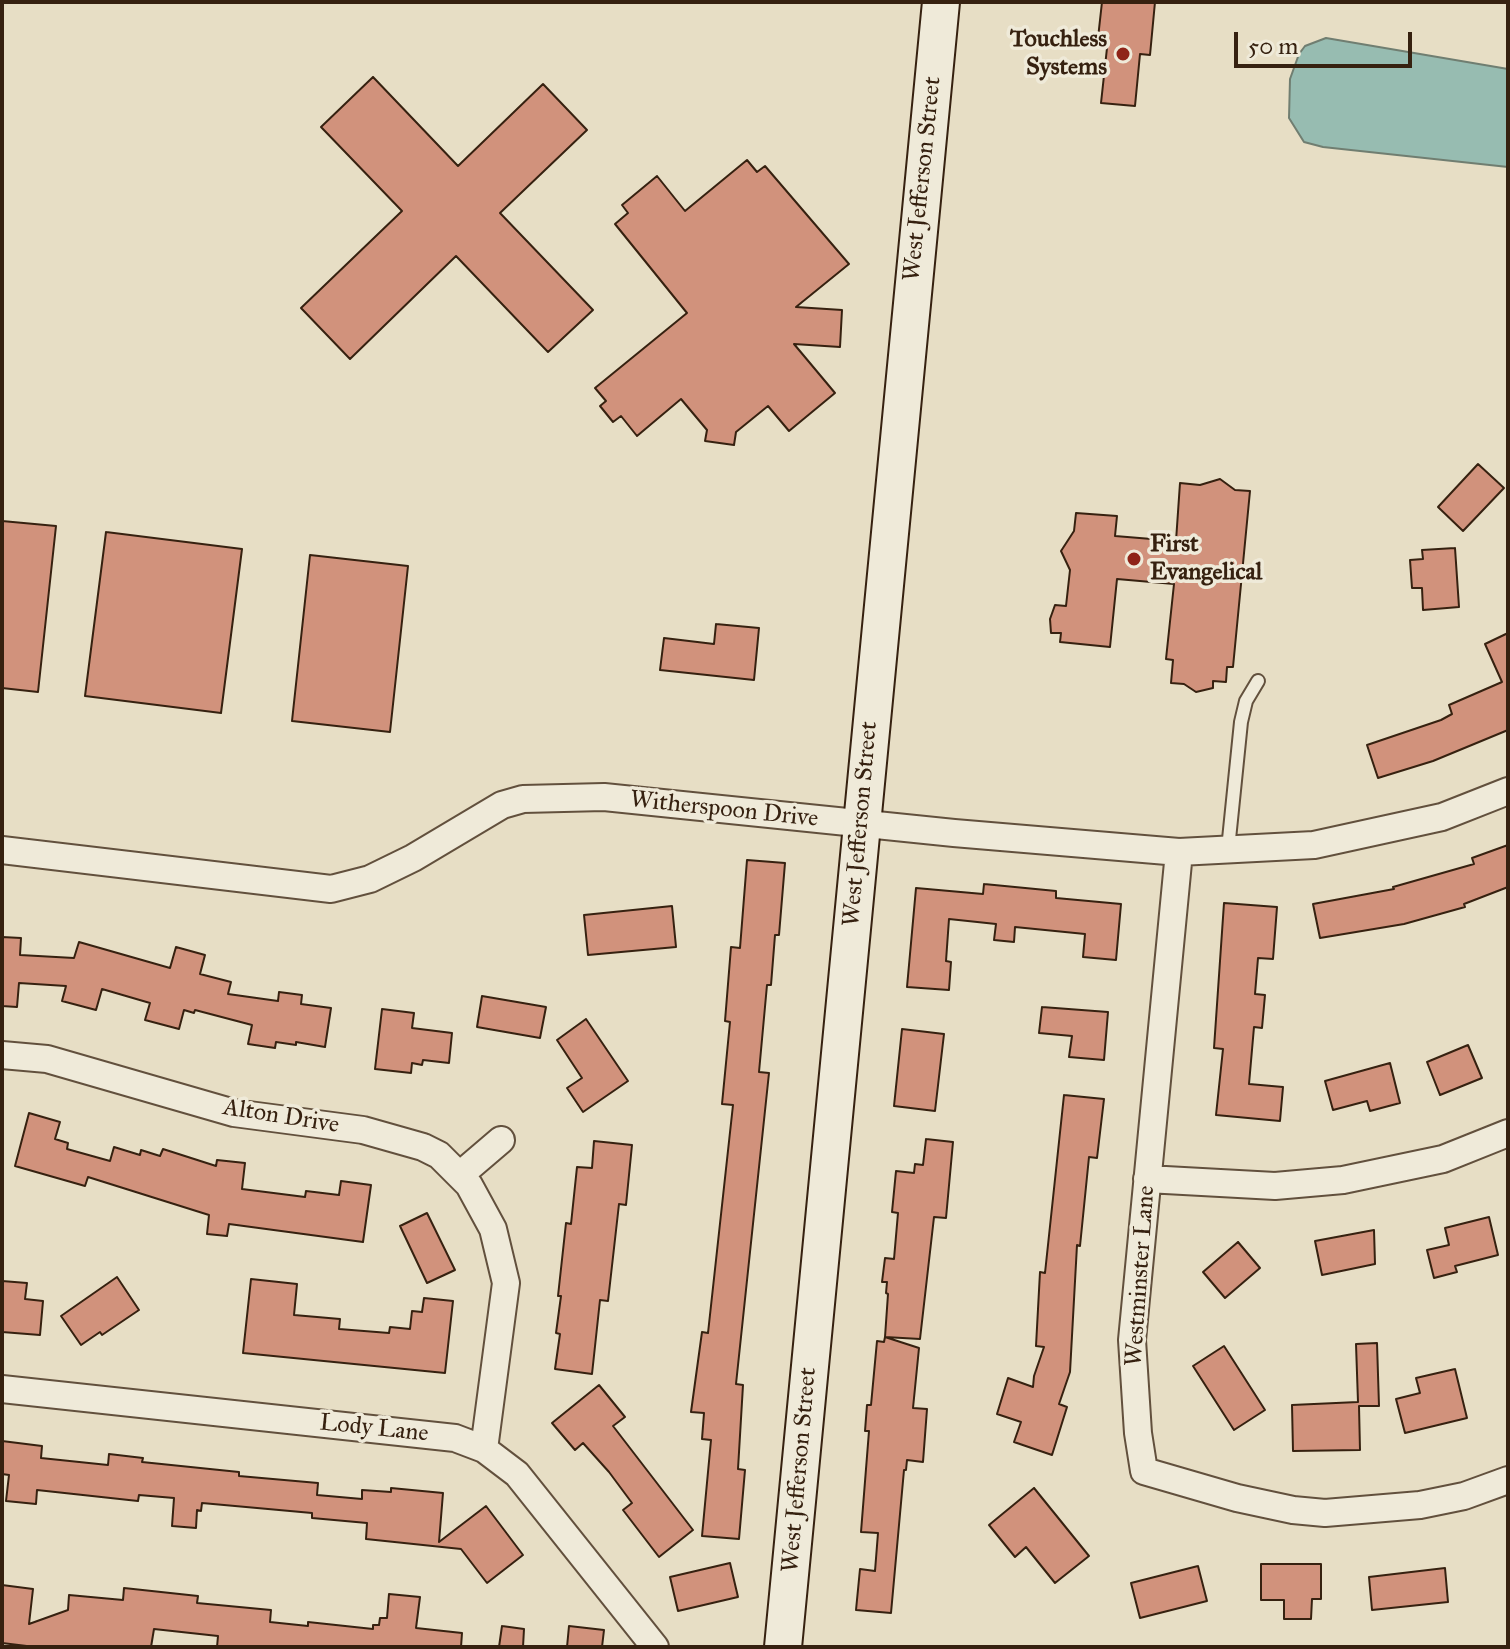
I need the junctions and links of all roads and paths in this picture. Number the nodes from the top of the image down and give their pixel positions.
1 (941, 2) edge
2 (1258, 681) dead end
3 (1508, 791) edge
4 (861, 824) junction
5 (1228, 849) junction
6 (2, 850) edge
7 (1179, 852) junction
8 (2, 1055) edge
9 (1508, 1133) edge
10 (501, 1140) dead end
11 (460, 1175) junction
12 (1147, 1179) junction
13 (2, 1389) edge
14 (484, 1449) junction
15 (1508, 1480) edge
16 (655, 1647) edge
17 (783, 1647) edge

1 - 4 street, West Jefferson Street
2 - 5 lane
3 - 5 street, Witherspoon Drive
4 - 6 street, Witherspoon Drive
4 - 7 street, Witherspoon Drive
4 - 17 street, West Jefferson Street
5 - 7 street, Witherspoon Drive
7 - 12 street, Westminster Lane
8 - 11 street, Alton Drive
9 - 12 street
10 - 11 street
11 - 14 street, Alton Drive
12 - 15 street, Westminster Lane
13 - 14 street, Lody Lane
14 - 16 street, Lody Lane

